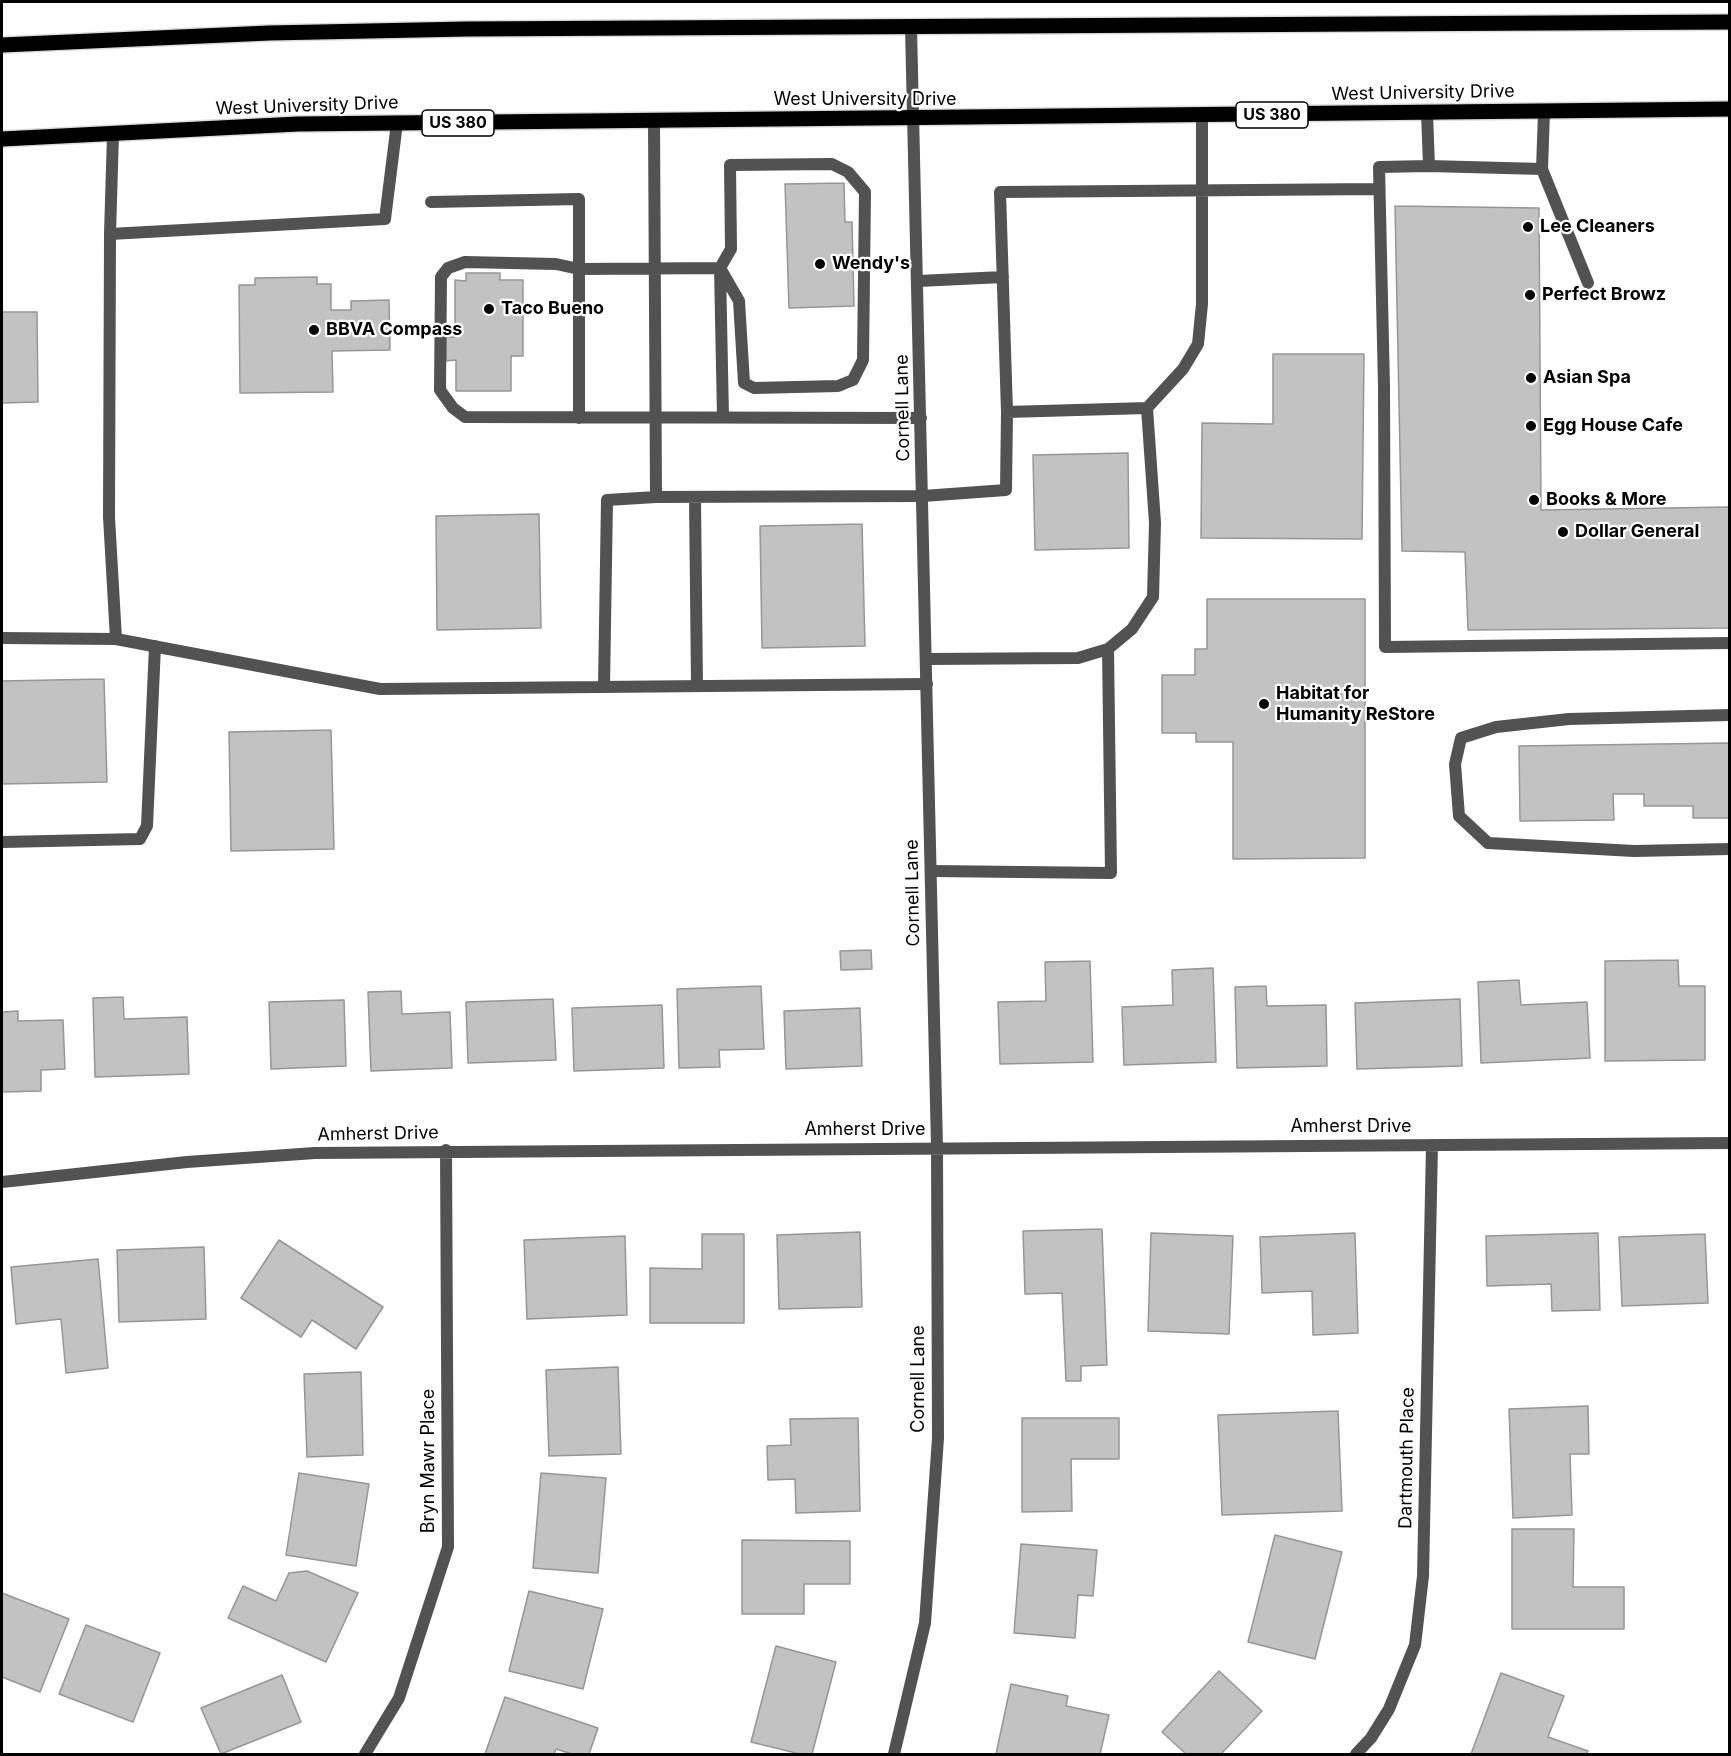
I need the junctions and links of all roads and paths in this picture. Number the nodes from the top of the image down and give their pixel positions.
1 (1730, 22) edge
2 (911, 28) junction
3 (2, 45) edge
4 (1730, 109) edge
5 (1544, 112) junction
6 (1427, 113) junction
7 (1202, 116) junction
8 (915, 119) junction
9 (654, 121) junction
10 (397, 123) junction
11 (113, 134) junction
12 (2, 139) edge
13 (1429, 166) junction
14 (1542, 169) junction
15 (1203, 189) junction
16 (1378, 189) junction
17 (431, 202) dead end
18 (110, 234) junction
19 (720, 268) junction
20 (579, 269) junction
21 (655, 269) junction
22 (1003, 277) junction
23 (918, 281) junction
24 (1588, 283) dead end
25 (1147, 408) junction
26 (1007, 412) junction
27 (656, 417) junction
28 (723, 417) junction
29 (579, 418) junction
30 (921, 418) junction
31 (923, 496) junction
32 (657, 497) junction
33 (695, 498) junction
34 (2, 638) edge
35 (116, 639) junction
36 (1730, 644) edge
37 (155, 646) junction
38 (1108, 649) junction
39 (926, 659) junction
40 (927, 684) junction
41 (697, 686) junction
42 (604, 687) junction
43 (1730, 715) edge
44 (2, 842) edge
45 (1730, 849) edge
46 (931, 871) junction
47 (1730, 1143) edge
48 (1431, 1145) junction
49 (937, 1148) junction
50 (446, 1150) junction
51 (2, 1182) edge
52 (365, 1755) edge
53 (894, 1755) edge
54 (1356, 1755) edge

1 - 2 main road
2 - 3 main road
2 - 8 street, Cornell Lane
4 - 5 main road, West University Drive / US 380
5 - 6 main road, West University Drive / US 380
5 - 14 street
6 - 7 main road, West University Drive / US 380
6 - 13 street
7 - 8 main road, West University Drive / US 380
7 - 15 street
8 - 9 main road, West University Drive / US 380
8 - 23 street, Cornell Lane
9 - 10 main road, West University Drive / US 380
9 - 21 street
10 - 11 main road, West University Drive / US 380
10 - 18 street
11 - 12 main road, West University Drive / US 380
11 - 18 street
13 - 14 street
13 - 16 street
14 - 24 street
15 - 16 street
15 - 22 street
15 - 25 street
16 - 36 street
17 - 20 street
18 - 35 street
19 - 19 street
19 - 21 street
19 - 28 street
20 - 21 street
20 - 29 street
20 - 29 street
21 - 27 street
22 - 23 street
22 - 26 street
23 - 30 street, Cornell Lane
25 - 26 street
25 - 38 street
26 - 31 street
27 - 28 street
27 - 29 street
27 - 32 street
28 - 30 street
30 - 31 street, Cornell Lane
31 - 33 street
31 - 39 street, Cornell Lane
32 - 33 street
32 - 42 street
33 - 41 street
34 - 35 street
35 - 37 street
37 - 42 street
37 - 44 street
38 - 39 street
38 - 46 street
39 - 40 street, Cornell Lane
40 - 41 street
40 - 46 street, Cornell Lane
41 - 42 street
43 - 45 street
46 - 49 street, Cornell Lane
47 - 48 street, Amherst Drive
48 - 49 street, Amherst Drive
48 - 54 street, Dartmouth Place
49 - 50 street, Amherst Drive
49 - 53 street, Cornell Lane
50 - 51 street, Amherst Drive
50 - 52 street, Bryn Mawr Place

